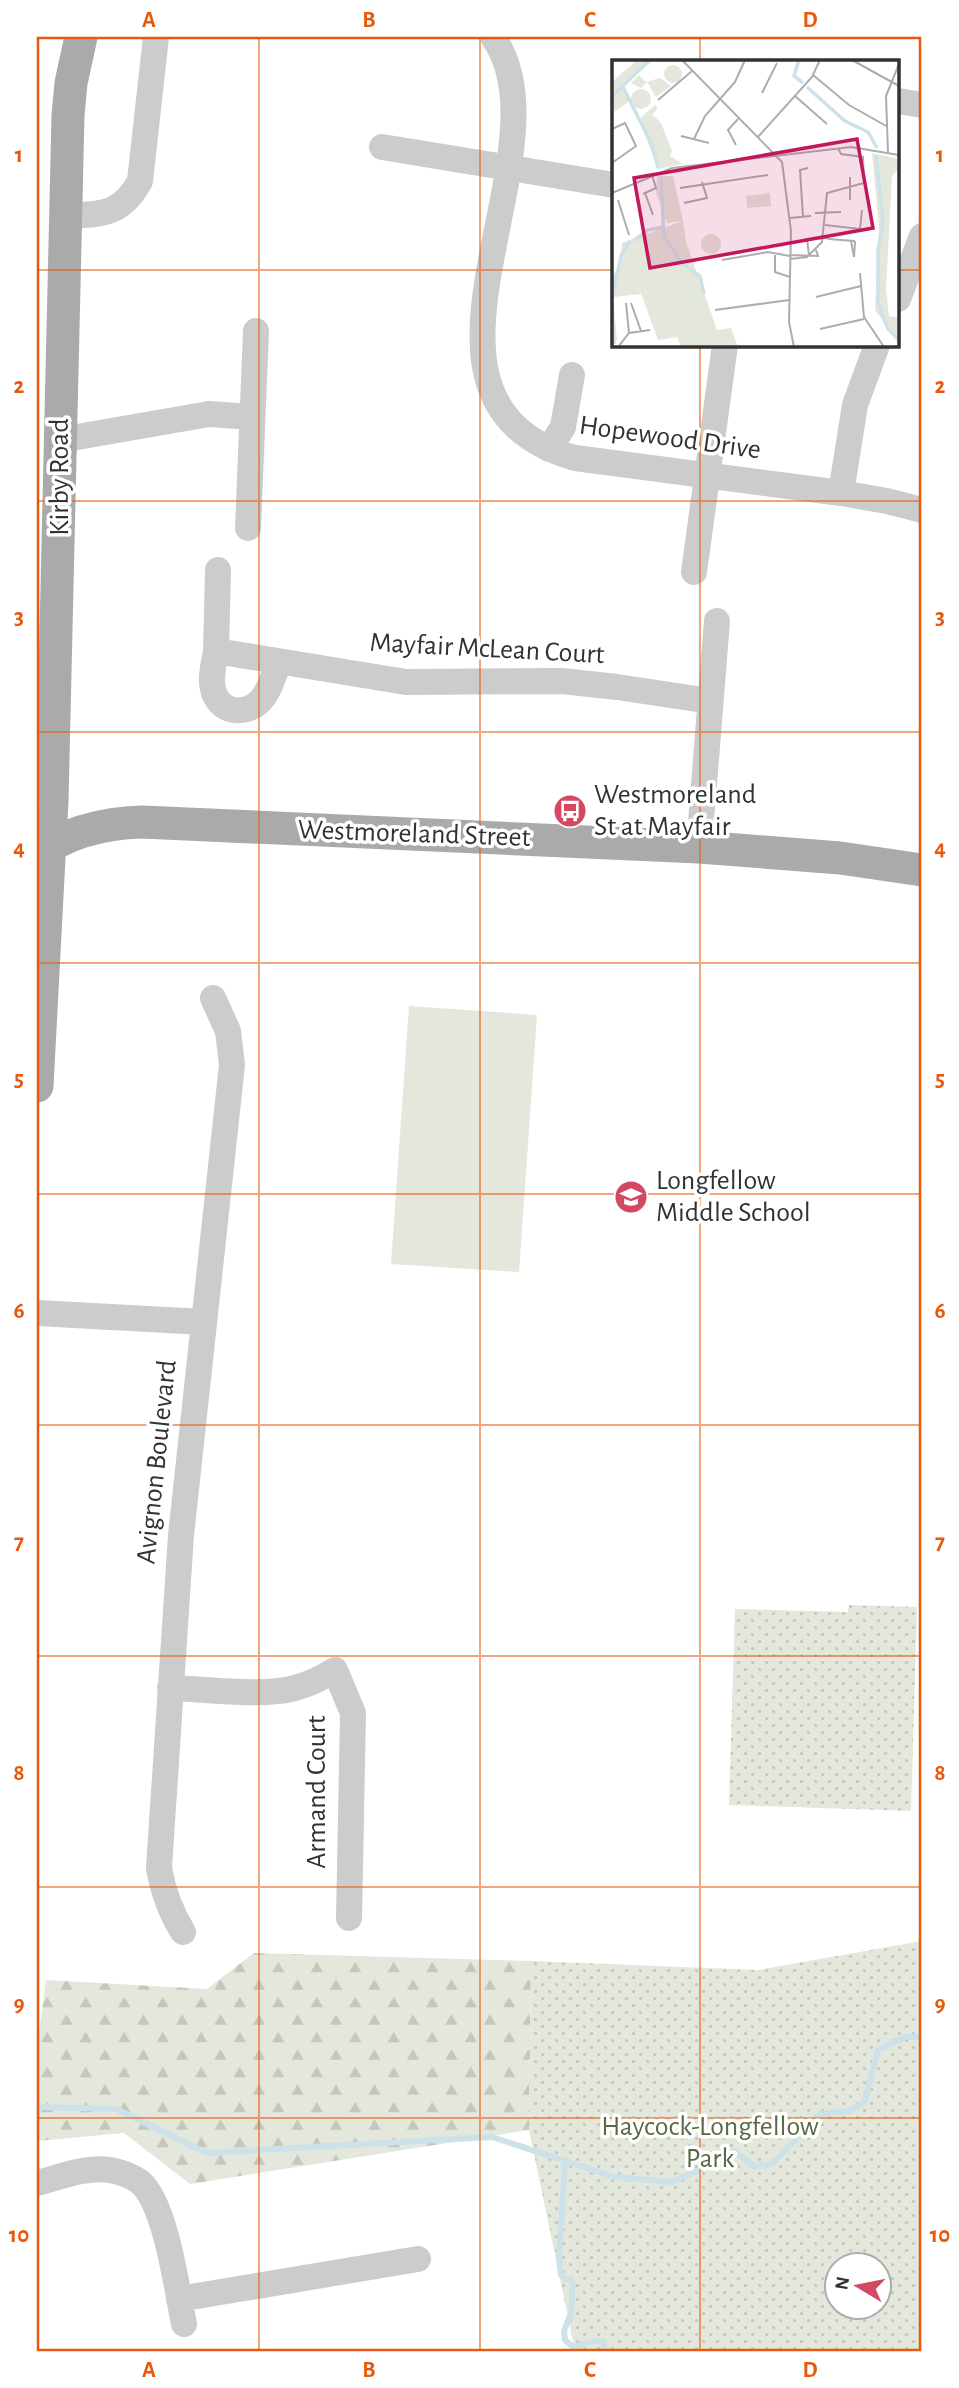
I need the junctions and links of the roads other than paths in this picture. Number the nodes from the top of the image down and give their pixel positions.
1 (81, 37) edge
2 (156, 37) edge
3 (492, 37) edge
4 (900, 101) edge
5 (922, 105) edge
6 (382, 147) dead end
7 (508, 167) junction
8 (612, 185) edge
9 (65, 216) junction
10 (922, 236) edge
11 (900, 294) edge
12 (256, 331) dead end
13 (725, 346) edge
14 (877, 346) edge
15 (572, 375) dead end
16 (252, 416) junction
17 (60, 440) junction
18 (549, 449) junction
19 (706, 476) junction
20 (841, 493) junction
21 (922, 510) edge
22 (248, 528) dead end
23 (48, 532) edge
24 (218, 570) dead end
25 (694, 572) dead end
26 (717, 621) dead end
27 (215, 651) junction
28 (279, 662) junction
29 (710, 701) junction
30 (699, 847) junction
31 (43, 850) edge
32 (922, 870) edge
33 (213, 998) dead end
34 (37, 1086) edge
35 (37, 1313) edge
36 (204, 1322) junction
37 (170, 1688) junction
38 (349, 1918) dead end
39 (183, 1932) dead end
40 (37, 2183) edge
41 (418, 2259) dead end

1 - 9 main road, Kirby Road
2 - 9 street
3 - 7 street, Hopewood Drive
4 - 5 street
6 - 7 street
7 - 8 street
7 - 18 street, Hopewood Drive
9 - 17 main road, Kirby Road
10 - 11 street
12 - 16 street
13 - 19 street
14 - 20 street
15 - 18 street
16 - 17 street
16 - 22 street
17 - 23 main road, Kirby Road
18 - 19 street, Hopewood Drive
19 - 20 street, Hopewood Drive
19 - 25 street
20 - 21 street, Hopewood Drive
23 - 31 main road, Kirby Road
24 - 27 street
26 - 29 street
27 - 28 street, Mayfair McLean Court
27 - 28 street
28 - 29 street, Mayfair McLean Court
29 - 30 street
30 - 31 main road, Westmoreland Street
30 - 32 main road, Westmoreland Street
31 - 34 main road, Kirby Road
33 - 36 street, Avignon Boulevard
35 - 36 street
36 - 37 street, Avignon Boulevard
37 - 38 street, Armand Court
37 - 39 street, Avignon Boulevard
40 - 41 street

